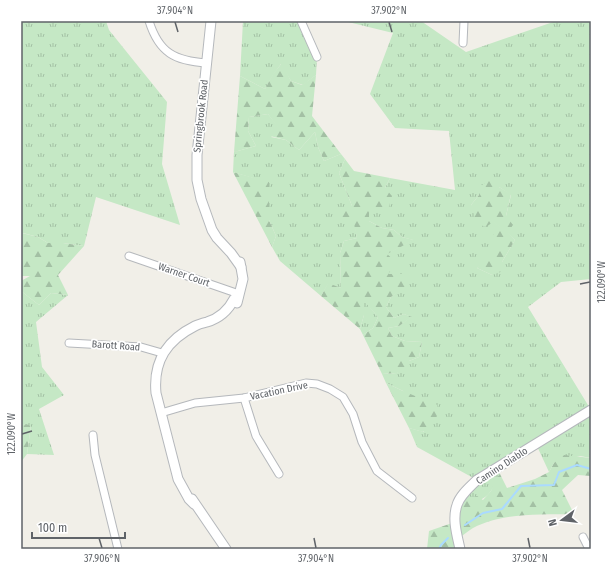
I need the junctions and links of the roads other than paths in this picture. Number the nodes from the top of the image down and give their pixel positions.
1 (149, 21) edge
2 (211, 21) edge
3 (301, 21) edge
4 (464, 21) edge
5 (463, 43) dead end
6 (317, 57) dead end
7 (207, 63) junction
8 (129, 256) dead end
9 (239, 296) junction
10 (69, 343) dead end
11 (162, 353) junction
12 (244, 398) junction
13 (591, 410) edge
14 (161, 414) junction
15 (93, 435) dead end
16 (279, 474) dead end
17 (412, 498) dead end
18 (583, 537) dead end
19 (118, 549) edge
20 (226, 549) edge
21 (460, 549) edge
22 (589, 549) edge

1 - 7 street
2 - 7 street, Springbrook Road
3 - 6 street
4 - 5 street
7 - 9 street, Springbrook Road
8 - 9 street, Warner Court
9 - 11 street
10 - 11 street, Barott Road
11 - 14 street
12 - 14 street, Vacation Drive
12 - 16 street
12 - 17 street, Vacation Drive
13 - 21 street, Camino Diablo
14 - 20 street
15 - 19 street
18 - 22 street

